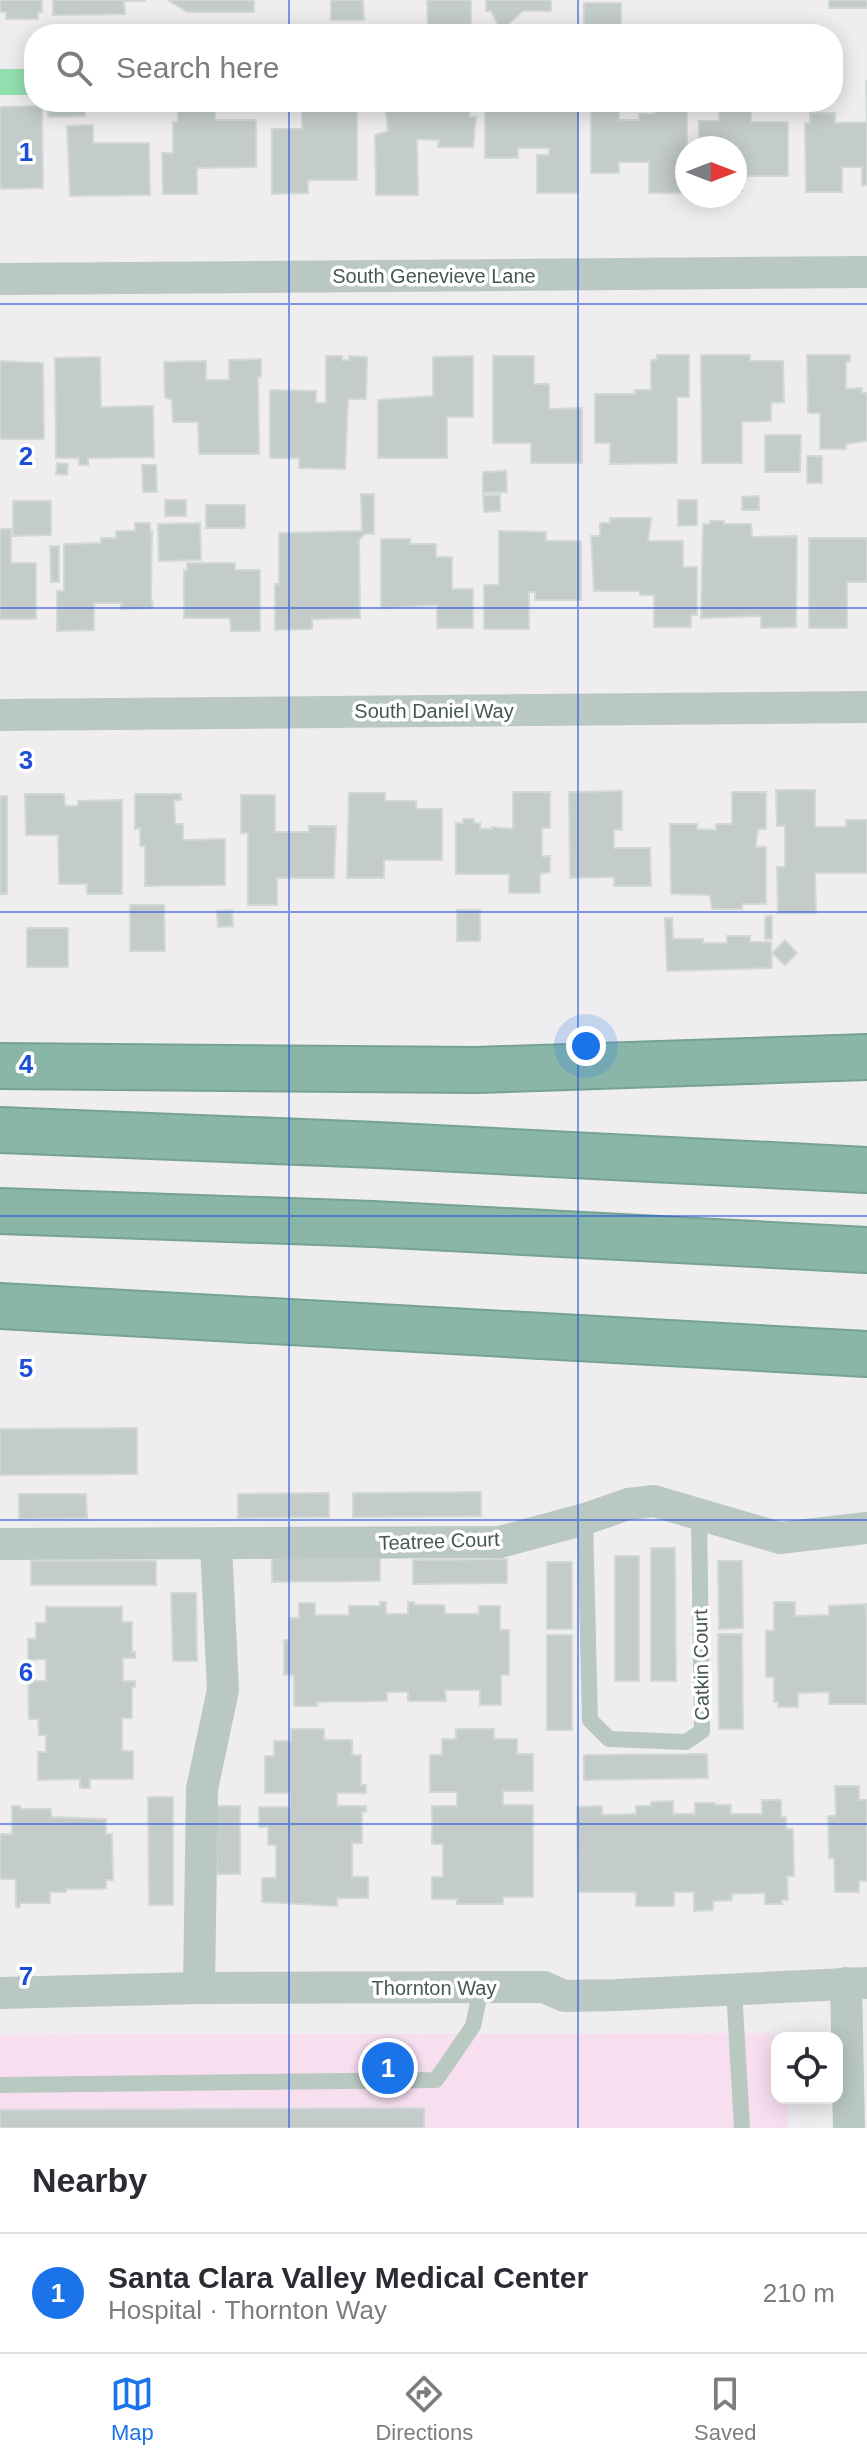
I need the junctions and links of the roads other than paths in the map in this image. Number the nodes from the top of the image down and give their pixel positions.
1 (867, 272) edge
2 (0, 279) edge
3 (867, 707) edge
4 (0, 715) edge
5 (867, 1057) edge
6 (0, 1066) edge
7 (0, 1130) edge
8 (867, 1170) edge
9 (0, 1211) edge
10 (867, 1250) edge
11 (0, 1306) edge
12 (867, 1354) edge
13 (699, 1515) junction
14 (585, 1519) junction
15 (867, 1528) edge
16 (0, 1544) edge
17 (216, 1544) junction
18 (857, 1983) edge
19 (199, 1988) junction
20 (481, 1988) junction
21 (734, 1989) junction
22 (0, 1993) edge
23 (0, 2085) edge
24 (742, 2128) edge
25 (849, 2128) edge

1 - 2 street, South Genevieve Lane
3 - 4 street, South Daniel Way
5 - 6 highway
7 - 8 highway
9 - 10 highway
11 - 12 highway
13 - 14 street, Teatree Court
13 - 14 lane, Catkin Court
13 - 15 street, Teatree Court
14 - 17 street, Teatree Court
16 - 17 street, Teatree Court
17 - 19 street
18 - 21 street, Thornton Way
18 - 25 street
19 - 20 street, Thornton Way
19 - 22 street, Thornton Way
20 - 21 street, Thornton Way
20 - 23 lane
21 - 24 lane

